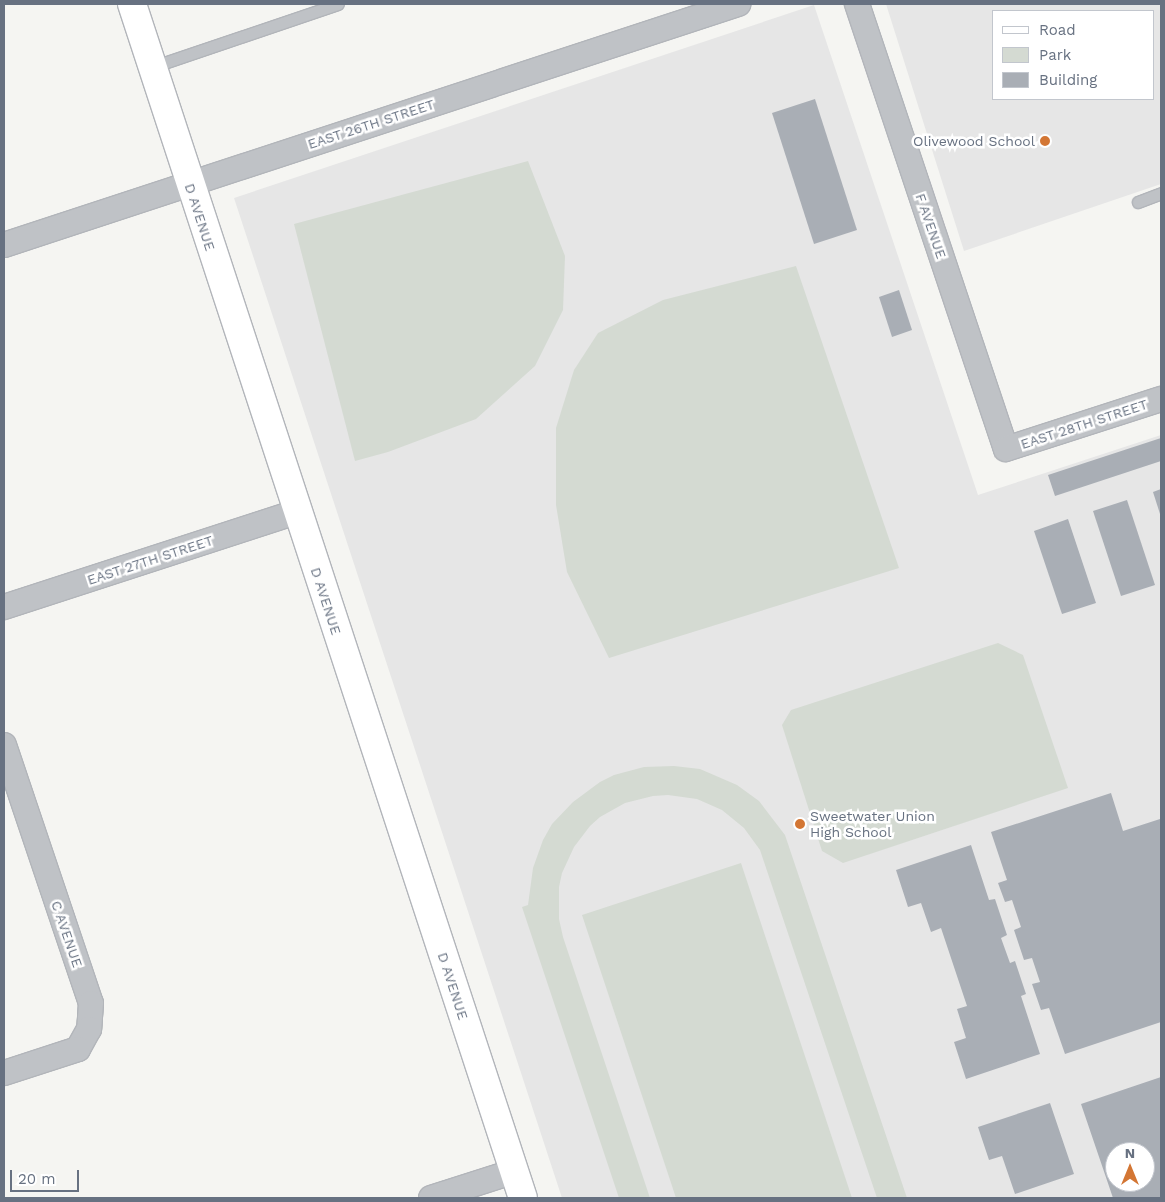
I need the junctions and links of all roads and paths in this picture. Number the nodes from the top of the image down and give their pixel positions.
1 (132, 4) edge
2 (338, 4) edge
3 (738, 4) edge
4 (856, 4) edge
5 (152, 67) junction
6 (190, 184) junction
7 (1161, 193) edge
8 (1138, 202) dead end
9 (4, 245) edge
10 (1161, 399) edge
11 (1006, 448) joint
12 (297, 512) junction
13 (4, 607) edge
14 (4, 745) edge
15 (4, 1073) edge
16 (515, 1171) junction
17 (431, 1198) edge
18 (524, 1198) edge

1 - 5 street, D AVENUE
2 - 5 lane
3 - 6 street, EAST 26TH STREET
4 - 11 street, F AVENUE
5 - 6 street, D AVENUE
6 - 9 street, EAST 26TH STREET
6 - 12 street, D AVENUE
7 - 8 lane
10 - 11 street, EAST 28TH STREET
12 - 13 street, EAST 27TH STREET
12 - 16 street, D AVENUE
14 - 15 street, C AVENUE
16 - 17 street
16 - 18 street, D AVENUE

